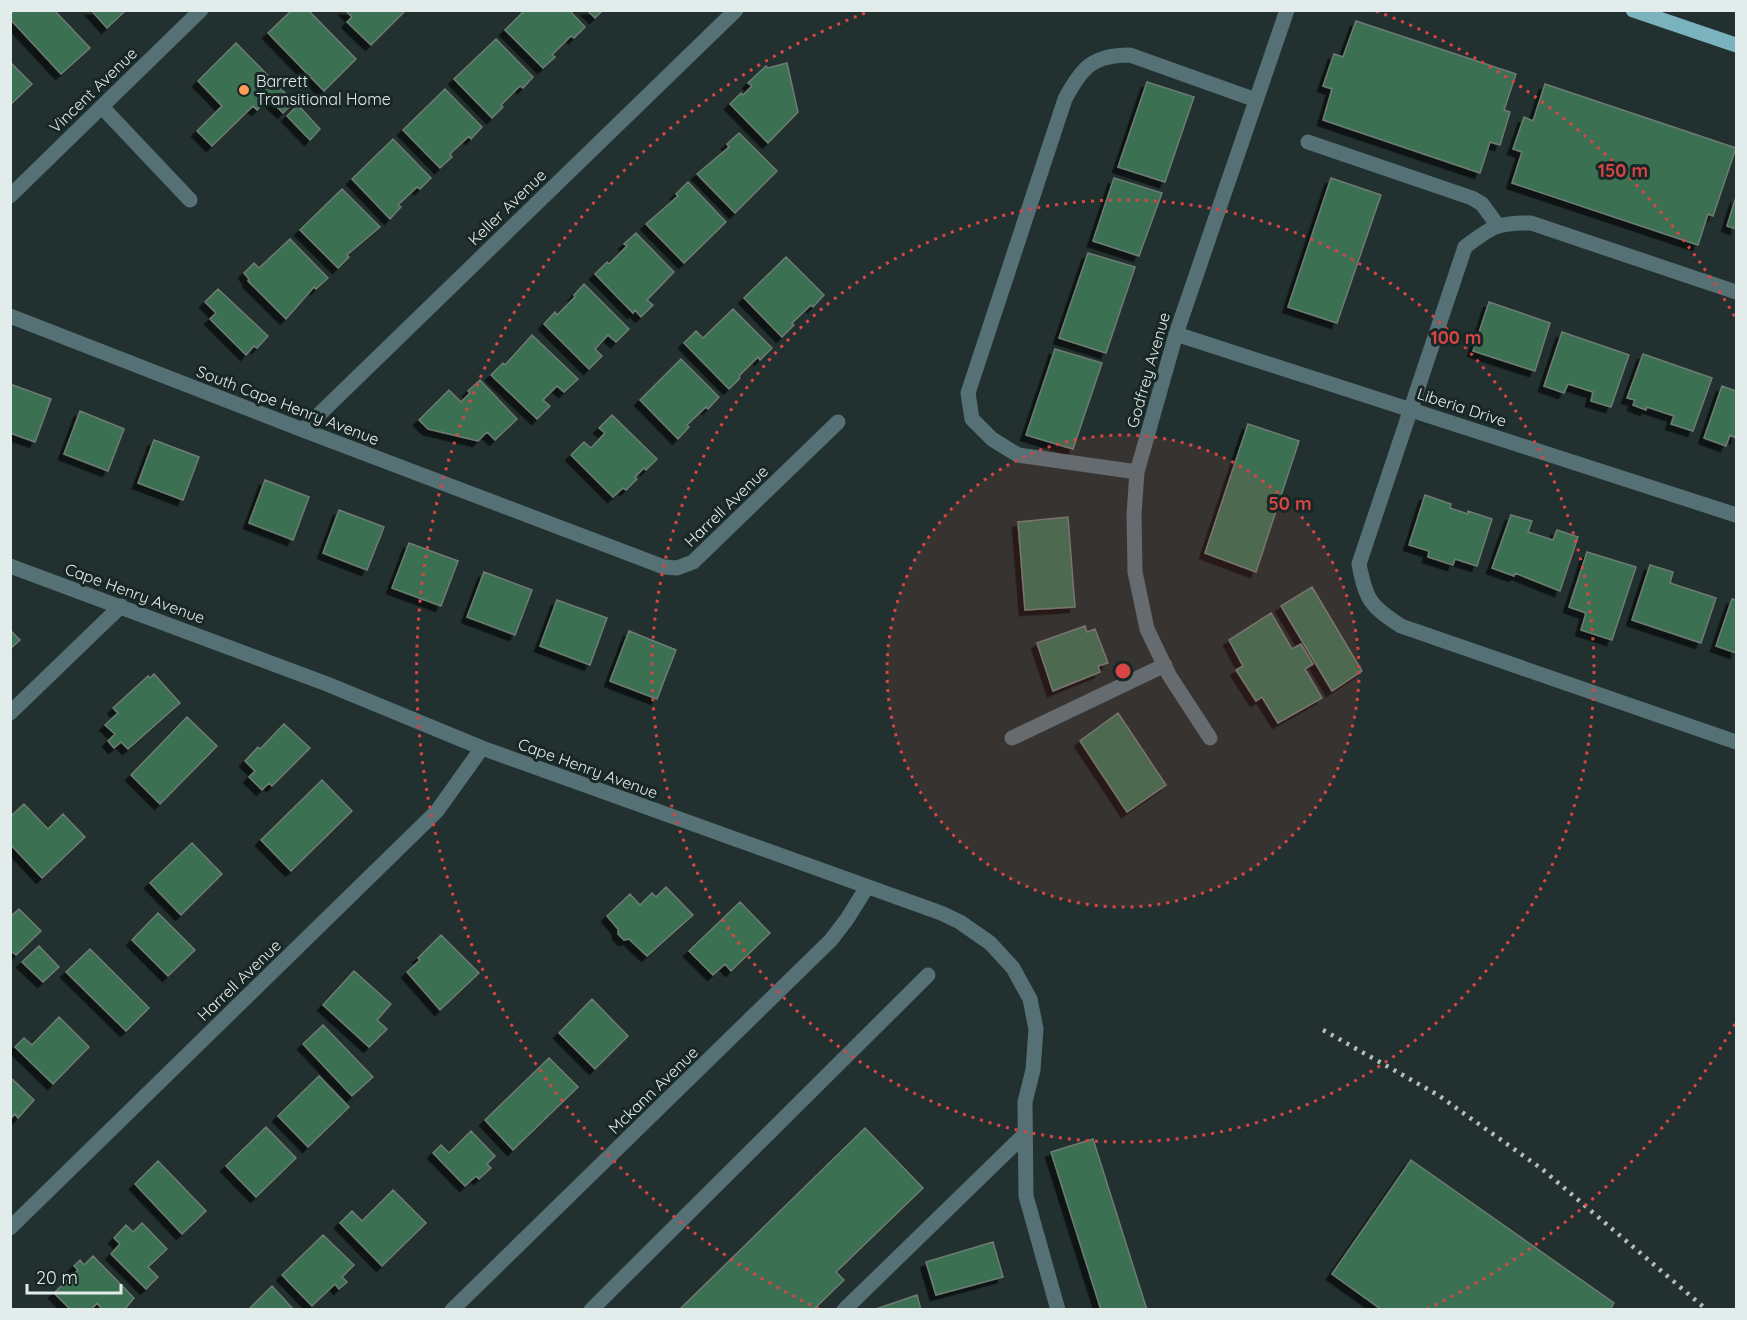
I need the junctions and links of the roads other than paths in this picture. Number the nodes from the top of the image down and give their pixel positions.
1 (201, 10) edge
2 (736, 10) edge
3 (1287, 10) edge
4 (1633, 10) edge
5 (1737, 45) edge
6 (1256, 100) junction
7 (102, 107) junction
8 (1308, 142) dead end
9 (10, 196) edge
10 (190, 200) dead end
11 (1498, 226) junction
12 (1737, 292) edge
13 (10, 316) edge
14 (1176, 334) junction
15 (1410, 409) junction
16 (838, 422) dead end
17 (303, 430) junction
18 (1137, 472) junction
19 (1737, 515) edge
20 (553, 525) joint
21 (10, 566) edge
22 (121, 606) junction
23 (1165, 665) junction
24 (10, 712) edge
25 (1012, 738) dead end
26 (1210, 738) dead end
27 (1737, 742) edge
28 (482, 748) junction
29 (867, 887) junction
30 (928, 975) dead end
31 (1025, 1134) junction
32 (10, 1228) edge
33 (452, 1310) edge
34 (591, 1310) edge
35 (844, 1310) edge
36 (1058, 1310) edge

1 - 7 street, Vincent Avenue
2 - 17 street, Keller Avenue
3 - 6 street, Godfrey Avenue
4 - 5 main road
6 - 14 street, Godfrey Avenue
6 - 18 street
7 - 9 street, Vincent Avenue
7 - 10 street
8 - 11 street
11 - 12 street
11 - 15 street
13 - 17 street, South Cape Henry Avenue
14 - 15 street, Liberia Drive
14 - 18 street, Godfrey Avenue
15 - 19 street, Liberia Drive
15 - 27 street
16 - 20 street, Harrell Avenue
17 - 20 street, South Cape Henry Avenue
18 - 23 street, Godfrey Avenue
21 - 22 street, Cape Henry Avenue
22 - 24 street
22 - 28 street, Cape Henry Avenue
23 - 25 street
23 - 26 street, Godfrey Avenue
28 - 29 street, Cape Henry Avenue
28 - 32 street, Harrell Avenue
29 - 31 street, Cape Henry Avenue
29 - 33 street, Mckann Avenue
30 - 34 street
31 - 35 street
31 - 36 street, Cape Henry Avenue

